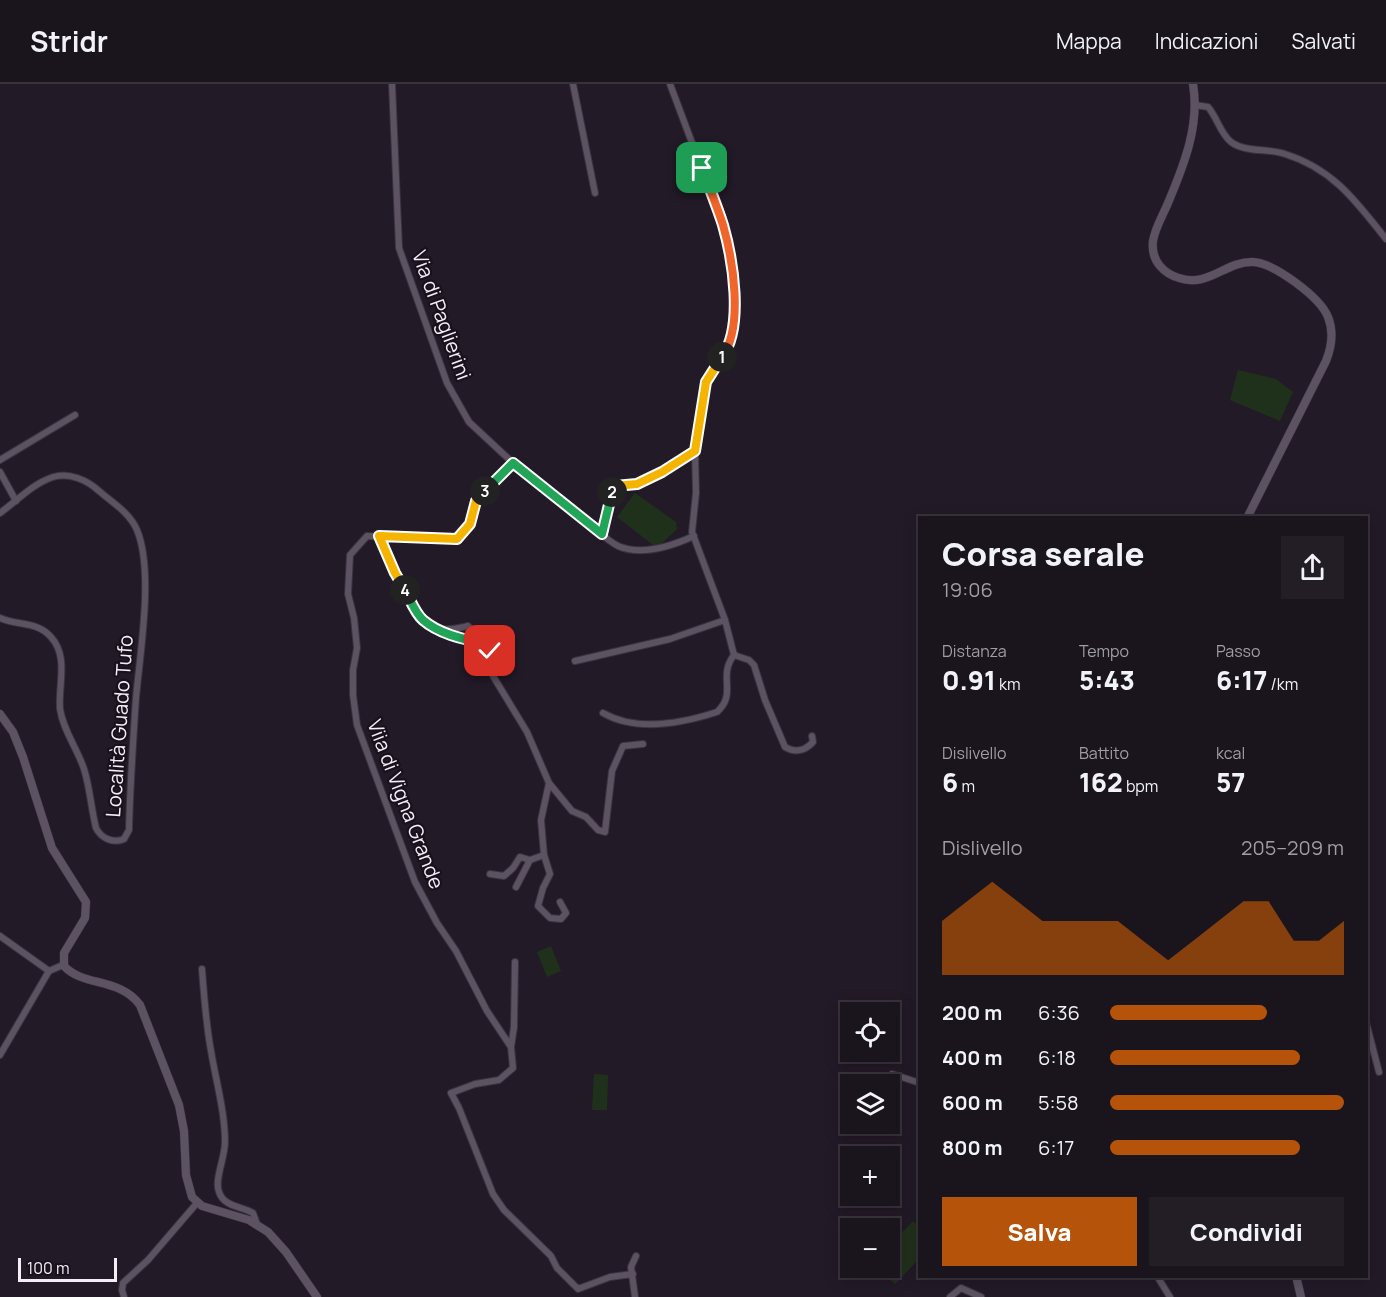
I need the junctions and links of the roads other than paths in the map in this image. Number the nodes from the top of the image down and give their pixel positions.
1 (392, 84) edge
2 (573, 84) edge
3 (670, 84) edge
4 (1193, 84) edge
5 (1195, 105) junction
6 (595, 193) dead end
7 (1386, 239) edge
8 (75, 415) dead end
9 (695, 451) junction
10 (0, 460) edge
11 (513, 463) junction
12 (0, 472) edge
13 (16, 501) junction
14 (0, 513) edge
15 (1248, 516) edge
16 (602, 534) junction
17 (379, 536) junction
18 (693, 536) junction
19 (0, 618) edge
20 (725, 620) junction
21 (438, 629) junction
22 (482, 642) junction
23 (490, 651) dead end
24 (734, 655) junction
25 (575, 661) dead end
26 (603, 713) dead end
27 (0, 714) edge
28 (812, 736) dead end
29 (643, 744) dead end
30 (549, 783) junction
31 (544, 855) junction
32 (530, 860) junction
33 (490, 874) dead end
34 (516, 887) dead end
35 (560, 902) dead end
36 (0, 936) edge
37 (515, 962) dead end
38 (63, 965) junction
39 (202, 969) dead end
40 (49, 970) junction
41 (1368, 1030) edge
42 (511, 1047) junction
43 (0, 1055) edge
44 (1379, 1072) dead end
45 (900, 1077) edge
46 (918, 1082) edge
47 (197, 1203) junction
48 (257, 1224) junction
49 (636, 1256) dead end
50 (633, 1274) junction
51 (1158, 1278) edge
52 (1296, 1278) edge
53 (124, 1297) edge
54 (317, 1297) edge
55 (635, 1297) edge
56 (950, 1297) edge
57 (981, 1297) edge
58 (1170, 1297) edge
59 (1301, 1297) edge

1 - 11 street, Via di Paglierini
2 - 6 street
3 - 9 street
4 - 5 street
5 - 7 street
5 - 15 street
8 - 10 street
9 - 16 street
9 - 18 street
11 - 16 street
11 - 17 street
12 - 13 street
13 - 14 street, Località Guado Tufo
13 - 19 street, Località Guado Tufo
16 - 18 street
17 - 21 street
17 - 42 street, Viia di Vigna Grande
18 - 20 street
20 - 24 street
20 - 25 street
21 - 22 street
21 - 22 street
22 - 23 street
22 - 30 street
24 - 26 street
24 - 28 street
27 - 38 street
29 - 30 street
30 - 31 street
31 - 32 street
31 - 35 street
32 - 33 street
32 - 34 street
36 - 40 street
37 - 42 street
38 - 40 street
38 - 47 street
39 - 48 street
40 - 43 street
41 - 44 street
42 - 50 street
45 - 46 street
47 - 48 street
47 - 53 street
48 - 54 street
49 - 50 street
50 - 55 street
51 - 58 street
52 - 59 street
56 - 57 street

